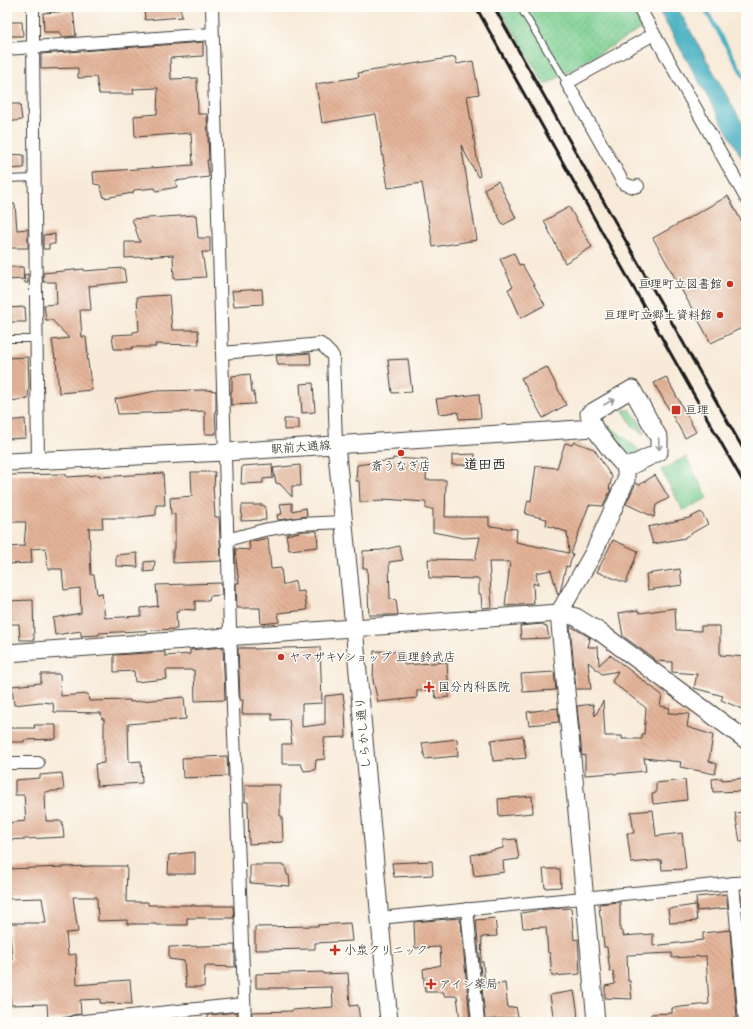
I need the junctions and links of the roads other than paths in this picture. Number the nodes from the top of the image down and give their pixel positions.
1 (33, 7) edge
2 (212, 7) edge
3 (520, 7) edge
4 (639, 7) edge
5 (212, 34) junction
6 (654, 34) junction
7 (33, 47) junction
8 (7, 49) edge
9 (567, 83) junction
10 (34, 178) junction
11 (7, 179) edge
12 (638, 186) dead end
13 (746, 198) edge
14 (7, 339) edge
15 (36, 339) junction
16 (222, 353) junction
17 (594, 428) junction
18 (336, 444) junction
19 (224, 452) junction
20 (38, 461) junction
21 (7, 462) edge
22 (626, 468) junction
23 (344, 522) junction
24 (227, 540) junction
25 (559, 613) junction
26 (354, 627) junction
27 (230, 636) junction
28 (7, 653) edge
29 (746, 740) edge
30 (7, 763) edge
31 (38, 763) dead end
32 (746, 882) edge
33 (733, 883) junction
34 (585, 898) junction
35 (467, 909) junction
36 (379, 918) junction
37 (244, 1004) junction
38 (74, 1022) edge
39 (245, 1022) edge
40 (389, 1022) edge
41 (478, 1022) edge
42 (596, 1022) edge
43 (745, 1022) edge

1 - 7 street
2 - 5 street
3 - 9 lane
4 - 6 street
5 - 7 street
5 - 16 street
6 - 9 street
6 - 13 street
7 - 8 street
7 - 10 street
9 - 12 street
10 - 11 lane
10 - 15 street
14 - 15 lane
15 - 20 street
16 - 18 street
16 - 19 street
17 - 18 street, 駅前大通線
17 - 22 street
17 -> 22 street
18 - 19 street, 駅前大通線
18 - 23 street, しらかし通り
19 - 20 street, 駅前大通線
19 - 24 street
20 - 21 street, 駅前大通線
22 - 25 street
23 - 24 street
23 - 26 street, しらかし通り
24 - 27 street
25 - 26 street
25 - 29 street
25 - 34 street
26 - 27 street
26 - 36 street, しらかし通り
27 - 28 street
27 - 37 street
30 - 31 street
32 - 33 street
33 - 34 street
33 - 43 street
34 - 35 street
34 - 42 street
35 - 36 street
35 - 41 street
36 - 40 street, しらかし通り
37 - 38 street
37 - 39 street

